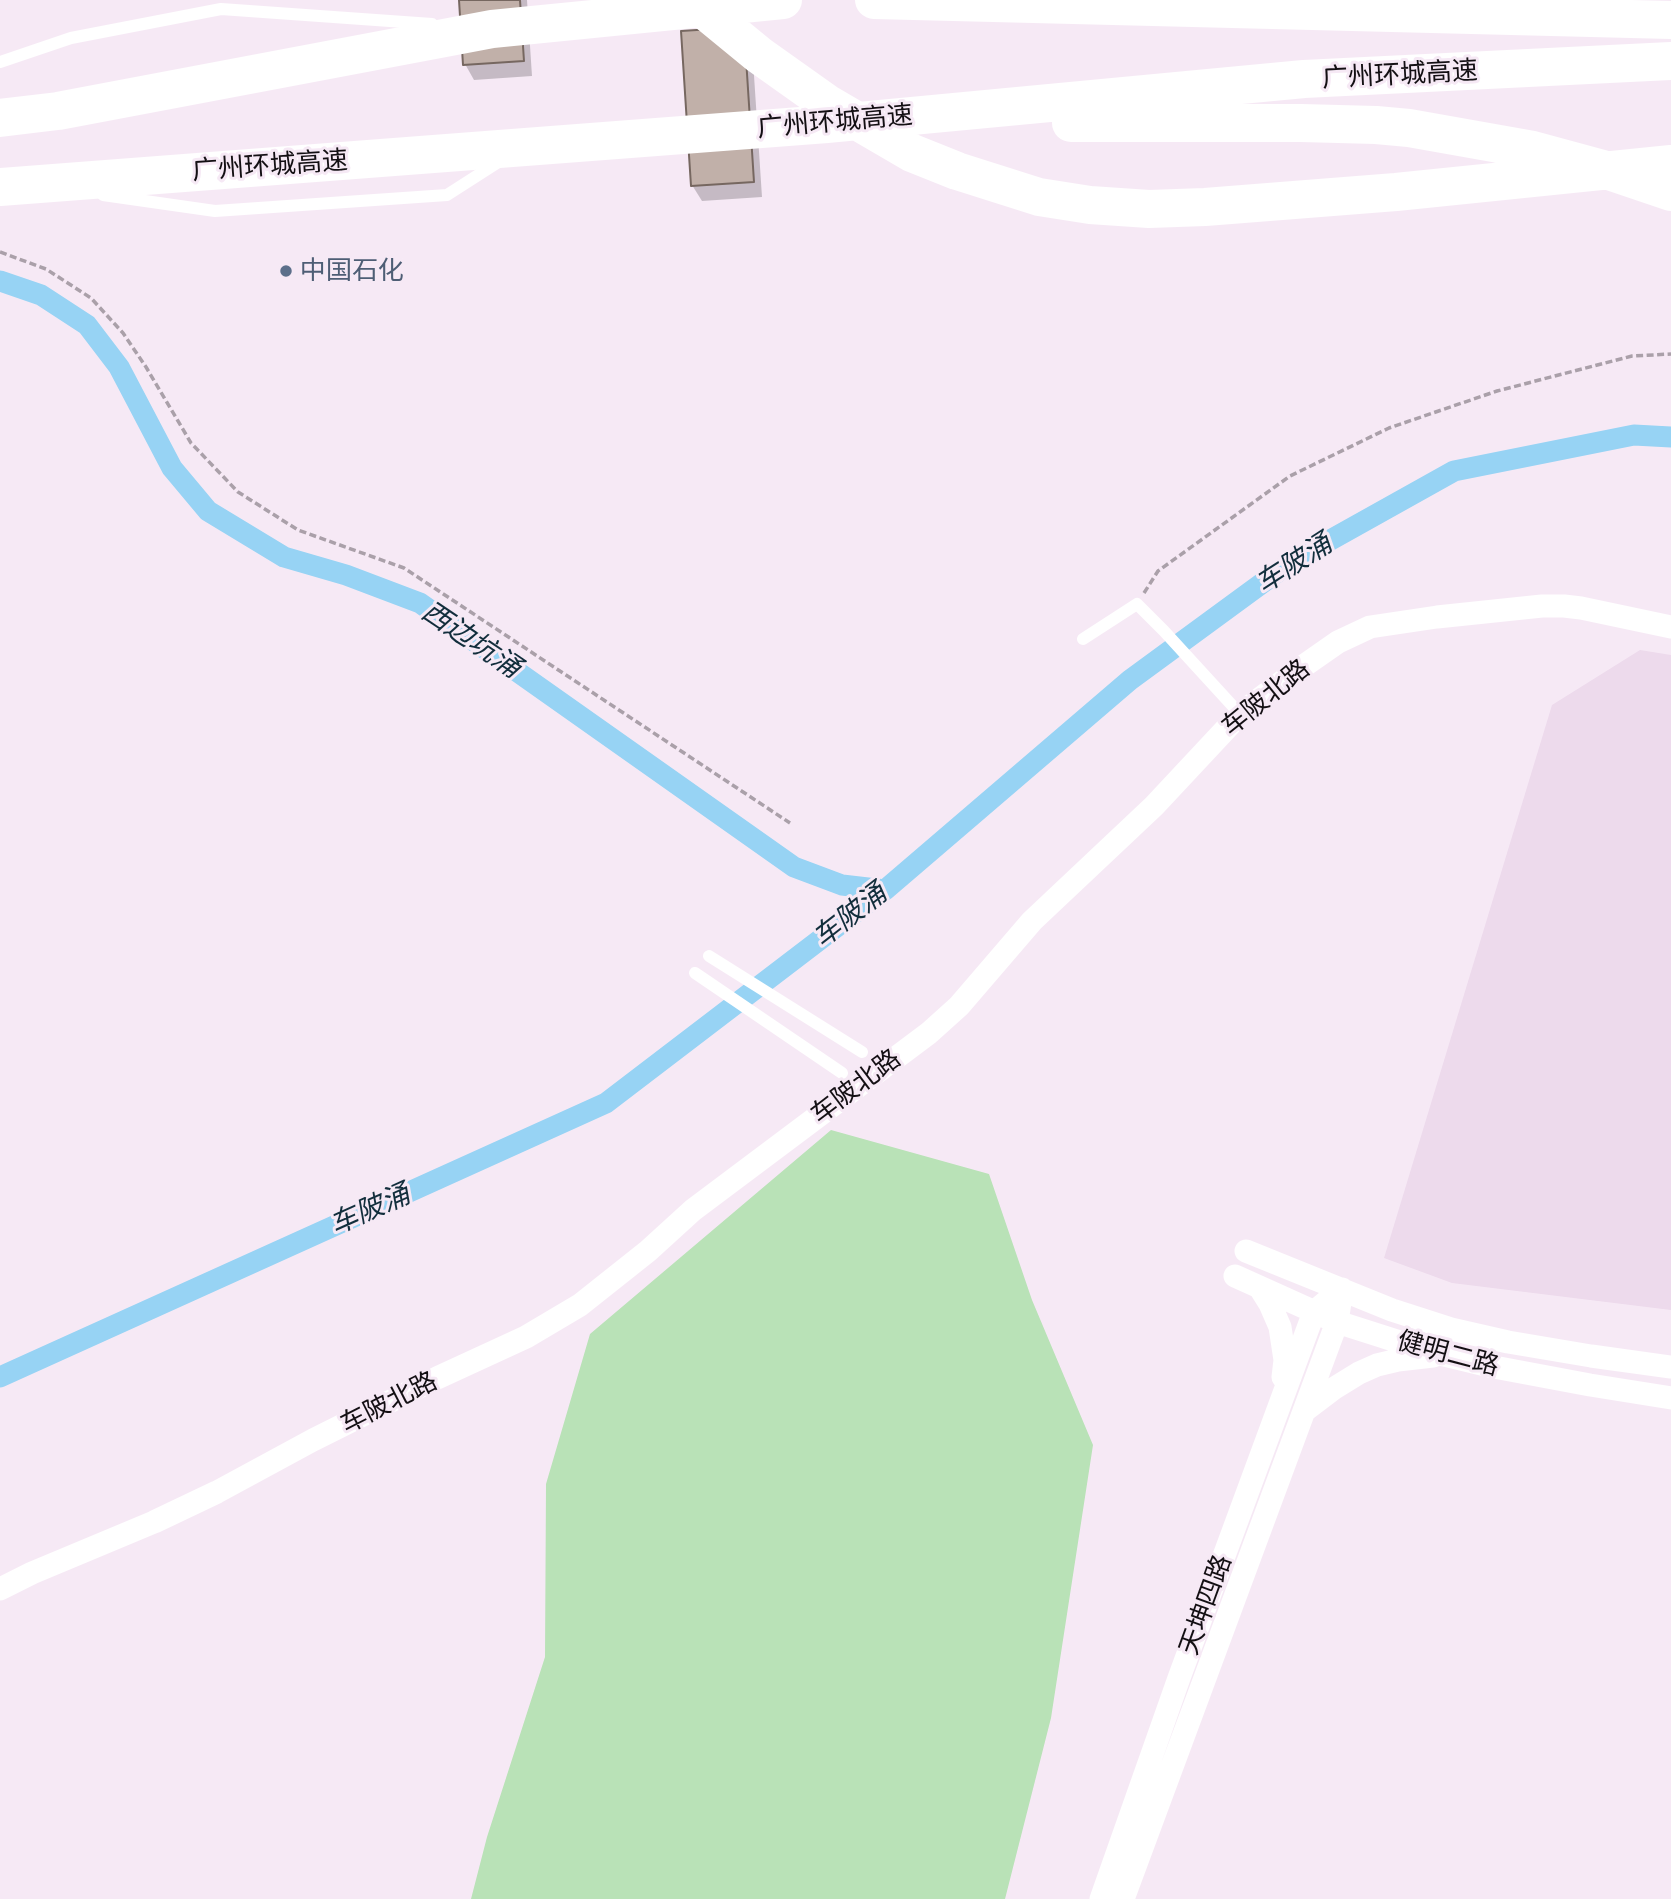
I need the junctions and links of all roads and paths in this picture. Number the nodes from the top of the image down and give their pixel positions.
1 (692, 0) edge
2 (783, 0) edge
3 (874, 0) edge
4 (1227, 0) edge
5 (1295, 11) junction
6 (1671, 20) edge
7 (492, 29) junction
8 (1671, 61) edge
9 (0, 62) edge
10 (0, 91) edge
11 (155, 91) junction
12 (0, 118) edge
13 (827, 124) junction
14 (1671, 164) edge
15 (9, 187) edge
16 (1671, 192) edge
17 (0, 252) edge
18 (1671, 354) edge
19 (1137, 604) junction
20 (1671, 627) edge
21 (1083, 639) dead end
22 (1240, 714) junction
23 (790, 823) dead end
24 (709, 956) dead end
25 (695, 973) dead end
26 (862, 1052) dead end
27 (842, 1073) dead end
28 (1246, 1251) joint
29 (1234, 1276) joint
30 (1260, 1287) junction
31 (1342, 1289) junction
32 (1314, 1312) junction
33 (1338, 1322) junction
34 (1445, 1355) junction
35 (1671, 1367) edge
36 (1671, 1398) edge
37 (1281, 1401) junction
38 (1304, 1411) junction
39 (0, 1589) edge
40 (1101, 1899) edge
41 (1123, 1899) edge

1 - 14 highway
2 - 7 highway
3 - 5 highway
4 - 5 highway
5 - 6 highway
7 - 9 lane
7 - 11 highway
8 - 13 highway, 广州环城高速
10 - 11 highway
11 - 12 highway
13 - 15 highway, 广州环城高速
13 - 16 highway
17 - 23 path
18 - 19 path
19 - 21 lane
19 - 22 lane
20 - 22 street, 车陂北路
22 - 39 street, 车陂北路
24 - 26 lane
25 - 27 lane
28 - 29 lane
28 - 31 street, 健明二路
29 - 30 street, 健明二路
30 - 32 street, 健明二路
30 - 37 street
31 - 32 street
31 - 33 street, 天坤四路
31 - 35 street, 健明二路
32 - 33 street, 健明二路
32 - 37 street, 天坤四路
33 - 34 street, 健明二路
33 - 38 street, 天坤四路
34 - 36 street, 健明二路
34 - 38 street
37 - 40 street, 天坤四路
38 - 41 street, 天坤四路

